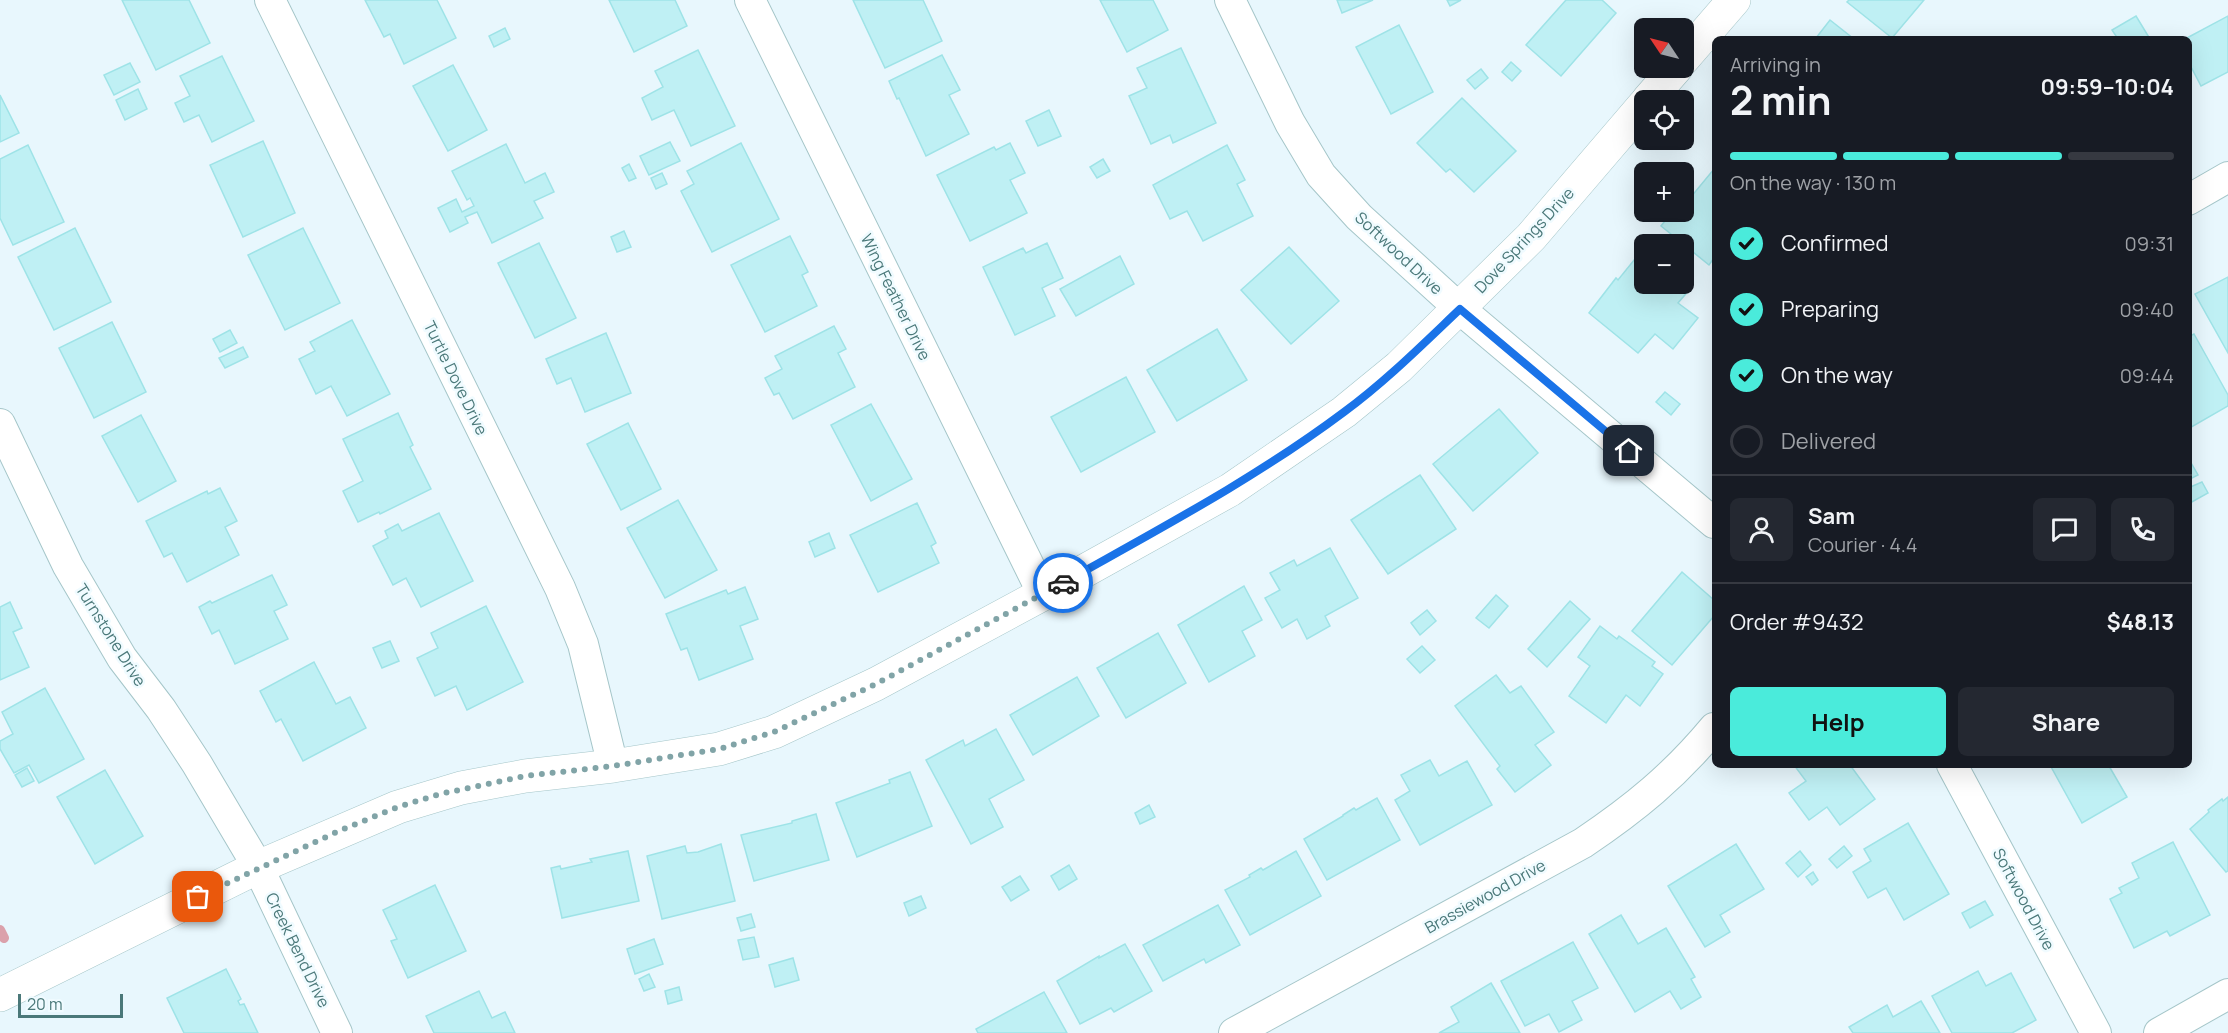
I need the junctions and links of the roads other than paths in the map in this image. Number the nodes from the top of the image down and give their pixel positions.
1 (270, 0) edge
2 (750, 0) edge
3 (1230, 0) edge
4 (1734, 0) edge
5 (1694, 46) edge
6 (1667, 78) edge
7 (1657, 90) edge
8 (1634, 117) edge
9 (2228, 177) edge
10 (2192, 198) edge
11 (1460, 309) junction
12 (0, 424) edge
13 (1712, 521) edge
14 (1043, 594) junction
15 (1712, 730) edge
16 (613, 766) junction
17 (1954, 768) edge
18 (258, 867) junction
19 (2228, 994) edge
20 (0, 995) edge
21 (338, 1033) edge
22 (1234, 1033) edge
23 (2096, 1033) edge
24 (2159, 1033) edge

1 - 16 street, Turtle Dove Drive
2 - 14 street, Wing Feather Drive
3 - 11 street, Softwood Drive
4 - 5 street
6 - 7 street
8 - 11 street, Dove Springs Drive
9 - 10 street
11 - 13 street, Softwood Drive
11 - 14 street, Dove Springs Drive
12 - 18 street, Turnstone Drive
14 - 16 street, Dove Springs Drive
15 - 22 street, Brassiewood Drive
16 - 18 street, Dove Springs Drive
17 - 23 street, Softwood Drive
18 - 20 street, Dove Springs Drive
18 - 21 street, Creek Bend Drive
19 - 24 street

